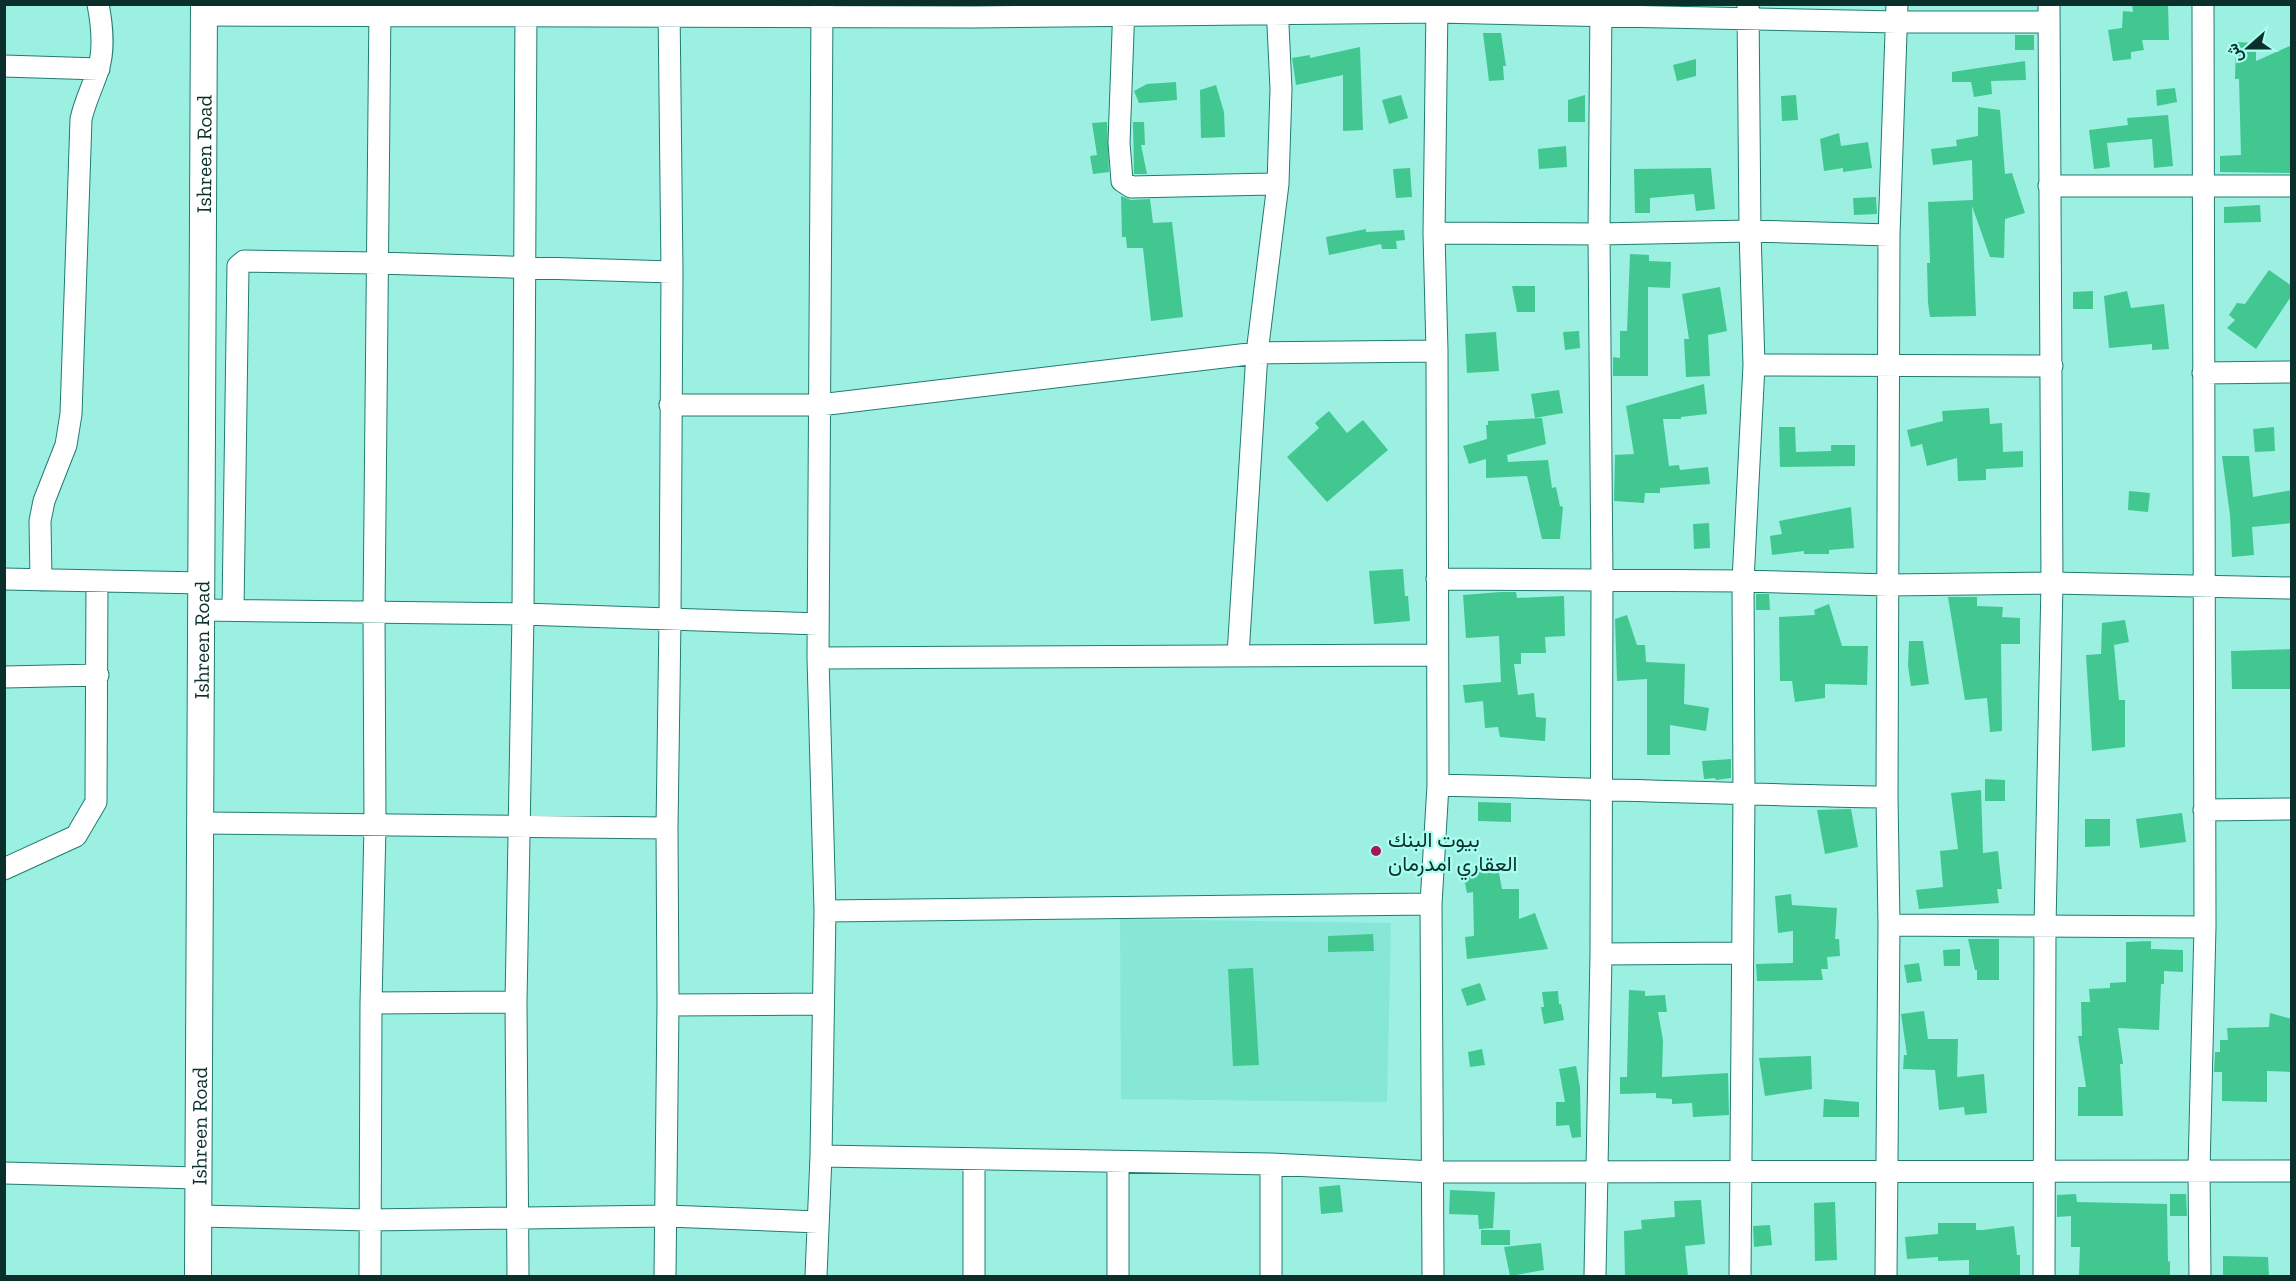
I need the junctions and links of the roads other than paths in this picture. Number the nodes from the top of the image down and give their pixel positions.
1 (98, 4) edge
2 (2203, 4) edge
3 (1437, 8) edge
4 (1277, 9) edge
5 (204, 10) edge
6 (1124, 10) edge
7 (1601, 10) edge
8 (380, 11) edge
9 (526, 11) edge
10 (669, 11) edge
11 (822, 11) edge
12 (973, 11) edge
13 (1748, 11) edge
14 (1897, 13) edge
15 (2049, 14) edge
16 (4, 66) edge
17 (99, 69) junction
18 (1278, 184) junction
19 (2204, 185) junction
20 (2049, 186) junction
21 (2292, 186) edge
22 (1750, 231) junction
23 (1434, 233) junction
24 (1599, 234) junction
25 (1889, 235) junction
26 (377, 263) junction
27 (526, 267) junction
28 (672, 272) junction
29 (1437, 351) junction
30 (1257, 353) junction
31 (1754, 365) junction
32 (1888, 365) junction
33 (2052, 366) junction
34 (2292, 372) edge
35 (2203, 373) junction
36 (670, 405) junction
37 (820, 405) junction
38 (4, 579) edge
39 (1437, 579) junction
40 (1602, 579) junction
41 (41, 580) junction
42 (98, 581) junction
43 (1743, 581) junction
44 (202, 583) junction
45 (2052, 583) junction
46 (1889, 585) junction
47 (2203, 586) junction
48 (2292, 588) edge
49 (202, 610) junction
50 (233, 610) junction
51 (374, 612) junction
52 (524, 614) junction
53 (670, 619) junction
54 (819, 624) junction
55 (1238, 655) junction
56 (1437, 655) junction
57 (818, 658) junction
58 (98, 675) junction
59 (4, 677) edge
60 (1438, 785) junction
61 (1600, 788) junction
62 (1744, 795) junction
63 (1887, 797) junction
64 (2292, 809) edge
65 (2204, 810) junction
66 (200, 823) junction
67 (375, 826) junction
68 (521, 827) junction
69 (666, 828) junction
70 (4, 869) edge
71 (1431, 904) junction
72 (825, 911) junction
73 (1889, 926) junction
74 (2045, 926) junction
75 (2205, 927) junction
76 (1742, 953) junction
77 (1601, 954) junction
78 (516, 1002) junction
79 (370, 1003) junction
80 (823, 1004) junction
81 (668, 1005) junction
82 (821, 1156) junction
83 (974, 1159) junction
84 (1118, 1162) junction
85 (1271, 1164) junction
86 (2045, 1170) junction
87 (2199, 1170) junction
88 (1597, 1171) junction
89 (1888, 1171) junction
90 (2292, 1171) edge
91 (1434, 1172) junction
92 (4, 1173) edge
93 (1741, 1173) junction
94 (198, 1178) junction
95 (198, 1216) junction
96 (667, 1216) junction
97 (519, 1219) junction
98 (369, 1220) junction
99 (818, 1222) junction
100 (198, 1276) edge
101 (370, 1276) edge
102 (518, 1276) edge
103 (665, 1276) edge
104 (816, 1276) edge
105 (974, 1276) edge
106 (1118, 1276) edge
107 (1271, 1276) edge
108 (1433, 1276) edge
109 (1595, 1276) edge
110 (1740, 1276) edge
111 (1886, 1276) edge
112 (2044, 1276) edge
113 (2200, 1276) edge

1 - 17 street
2 - 19 street
3 - 4 street
3 - 7 street
3 - 23 street
4 - 6 street
4 - 18 street
5 - 8 street
5 - 44 street, Ishreen Road
6 - 12 street
6 - 18 street
7 - 13 street
7 - 24 street
8 - 9 street
8 - 26 street
9 - 10 street
9 - 27 street
10 - 11 street
10 - 28 street
11 - 12 street
11 - 37 street
13 - 14 street
13 - 22 street
14 - 15 street
14 - 25 street
15 - 20 street
16 - 17 street
17 - 41 street
18 - 30 street
19 - 20 street
19 - 21 street
19 - 35 street
20 - 33 street
22 - 24 street
22 - 25 street
22 - 31 street
23 - 24 street
23 - 29 street
24 - 40 street
25 - 32 street
26 - 27 street
26 - 50 street
26 - 51 street
27 - 28 street
27 - 52 street
28 - 36 street
29 - 30 street
29 - 39 street
30 - 37 street
30 - 55 street
31 - 32 street
31 - 43 street
32 - 33 street
32 - 46 street
33 - 45 street
34 - 35 street
35 - 47 street
36 - 37 street
36 - 53 street
37 - 54 street
38 - 41 street
39 - 40 street
39 - 56 street
40 - 43 street
40 - 61 street
41 - 42 street
42 - 44 street
42 - 58 street
43 - 46 street
43 - 62 street
44 - 49 street, Ishreen Road
45 - 46 street
45 - 47 street
45 - 74 street
46 - 63 street
47 - 48 street
47 - 65 street
49 - 50 street
49 - 66 street, Ishreen Road
50 - 51 street
51 - 52 street
51 - 67 street
52 - 53 street
52 - 68 street
53 - 54 street
53 - 69 street
54 - 57 street
55 - 56 street
55 - 57 street
56 - 60 street
57 - 72 street
58 - 59 street
58 - 70 street
60 - 61 street
60 - 71 street
61 - 62 street
61 - 77 street
62 - 63 street
62 - 76 street
63 - 73 street
64 - 65 street
65 - 75 street
66 - 67 street
66 - 94 street, Ishreen Road
67 - 68 street
67 - 79 street
68 - 69 street
68 - 78 street
69 - 81 street
71 - 72 street
71 - 91 street
72 - 80 street
73 - 74 street
73 - 89 street
74 - 75 street
74 - 86 street
75 - 87 street
76 - 77 street
76 - 93 street
77 - 88 street
78 - 79 street
78 - 97 street
79 - 98 street
80 - 81 street
80 - 82 street
81 - 96 street
82 - 83 street
82 - 99 street
83 - 84 street
83 - 105 street
84 - 85 street
84 - 106 street
85 - 91 street
85 - 107 street
86 - 87 street
86 - 89 street
86 - 112 street
87 - 90 street
87 - 113 street
88 - 91 street
88 - 93 street
88 - 109 street
89 - 93 street
89 - 111 street
91 - 108 street
92 - 94 street
93 - 110 street
94 - 95 street, Ishreen Road
95 - 98 street
95 - 100 street, Ishreen Road
96 - 97 street
96 - 99 street
96 - 103 street
97 - 98 street
97 - 102 street
98 - 101 street
99 - 104 street

